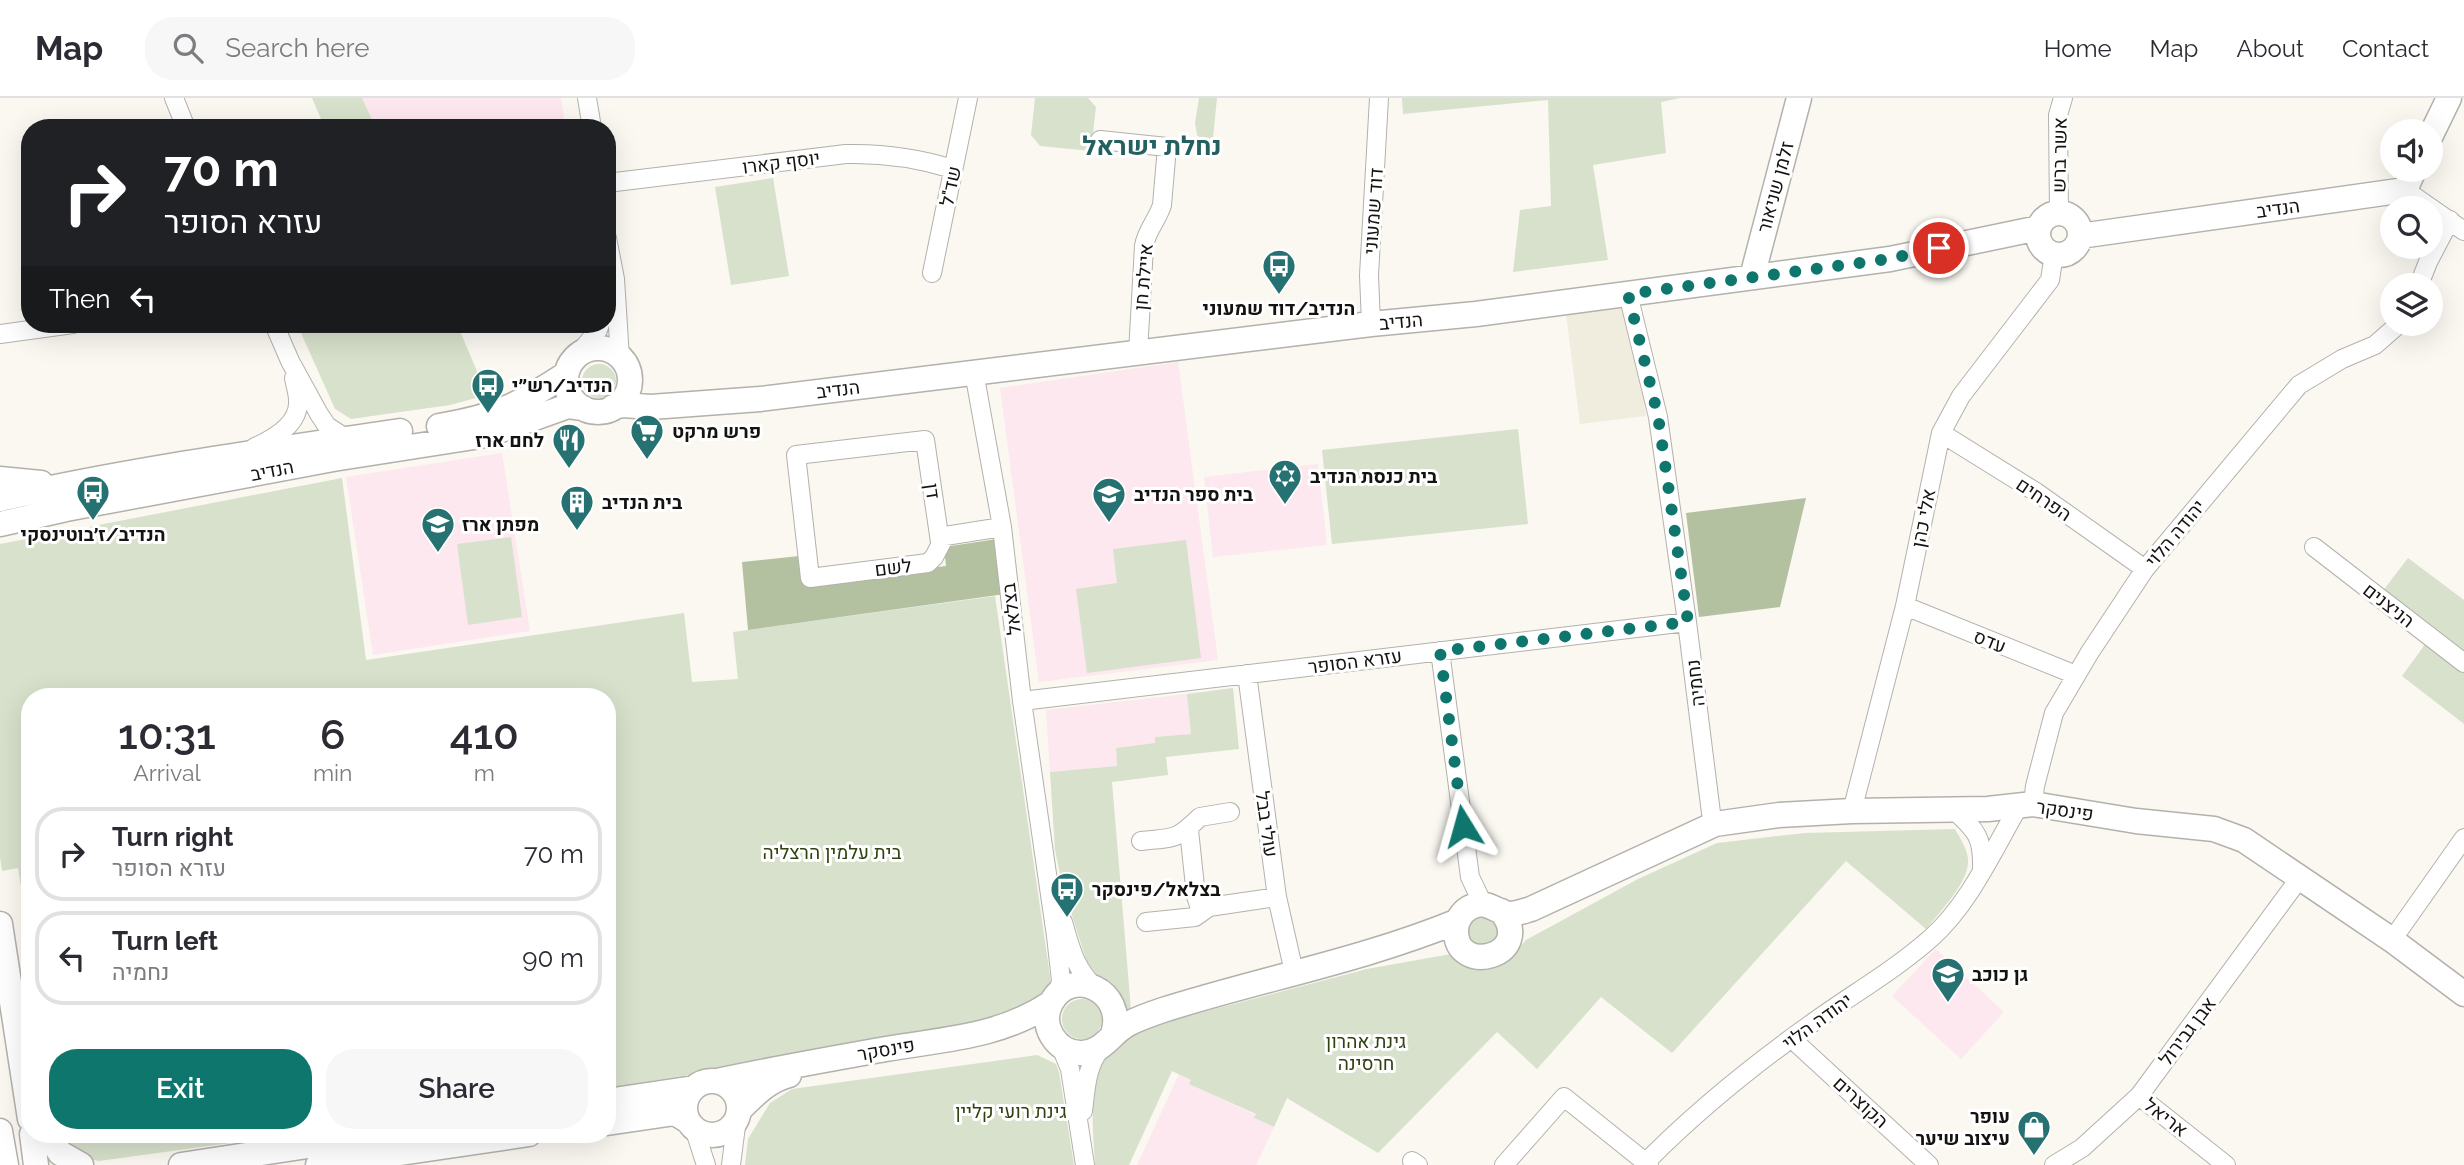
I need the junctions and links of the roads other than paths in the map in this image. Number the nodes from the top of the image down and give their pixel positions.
1 (174, 98) edge
2 (587, 98) edge
3 (968, 98) edge
4 (1379, 98) edge
5 (1798, 98) edge
6 (2063, 98) edge
7 (2449, 98) edge
8 (182, 119) edge
9 (590, 119) edge
10 (2439, 119) edge
11 (1100, 140) dead end
12 (953, 169) junction
13 (616, 182) edge
14 (2397, 182) edge
15 (2411, 182) edge
16 (2059, 213) junction
17 (2457, 226) edge
18 (2039, 228) junction
19 (2080, 236) junction
20 (2054, 254) junction
21 (932, 273) dead end
22 (2424, 273) edge
23 (1752, 276) junction
24 (616, 288) edge
25 (1628, 294) junction
26 (1371, 324) junction
27 (21, 331) edge
28 (278, 333) edge
29 (596, 333) edge
30 (0, 334) edge
31 (2385, 336) edge
32 (1138, 353) junction
33 (290, 360) junction
34 (572, 365) junction
35 (625, 366) junction
36 (974, 372) junction
37 (760, 399) junction
38 (613, 407) junction
39 (583, 408) junction
40 (1941, 433) junction
41 (347, 439) junction
42 (237, 455) junction
43 (0, 479) edge
44 (62, 485) junction
45 (0, 499) edge
46 (0, 524) edge
47 (1002, 527) junction
48 (940, 541) junction
49 (2314, 547) dead end
50 (2145, 569) junction
51 (810, 578) joint
52 (1905, 606) junction
53 (1688, 622) junction
54 (1440, 651) junction
55 (2464, 663) edge
56 (1247, 674) junction
57 (2076, 675) junction
58 (1022, 701) junction
59 (2026, 805) junction
60 (1954, 810) junction
61 (1853, 811) junction
62 (1230, 813) dead end
63 (1715, 824) junction
64 (1189, 830) junction
65 (2464, 838) edge
66 (1141, 841) dead end
67 (1042, 847) junction
68 (1982, 869) junction
69 (2299, 879) junction
70 (1587, 884) junction
71 (1277, 897) junction
72 (1496, 908) junction
73 (1201, 912) junction
74 (1458, 921) junction
75 (1146, 922) dead end
76 (0, 924) edge
77 (2392, 940) junction
78 (1507, 944) junction
79 (1461, 947) junction
80 (1359, 956) junction
81 (1294, 972) junction
82 (1102, 993) junction
83 (1215, 993) junction
84 (2464, 994) edge
85 (1054, 999) junction
86 (1792, 1039) junction
87 (1107, 1041) junction
88 (1059, 1045) junction
89 (21, 1056) edge
90 (705, 1084) junction
91 (2139, 1096) junction
92 (616, 1099) edge
93 (738, 1114) junction
94 (616, 1122) edge
95 (691, 1124) junction
96 (1081, 1129) junction
97 (0, 1131) edge
98 (33, 1143) edge
99 (54, 1143) edge
100 (327, 1143) edge
101 (468, 1143) edge
102 (1646, 1164) edge
103 (6, 1165) edge
104 (36, 1165) edge
105 (81, 1165) edge
106 (181, 1165) edge
107 (318, 1165) edge
108 (706, 1165) edge
109 (731, 1165) edge
110 (1085, 1165) edge
111 (1504, 1165) edge
112 (1930, 1165) edge
113 (2054, 1165) edge
114 (2226, 1165) edge

1 - 8 street
2 - 9 street
3 - 12 street, שד"ל
4 - 26 street, דוד שמעוני
5 - 23 street, זלמן שניאור
6 - 16 street, אשר ברש
7 - 10 street
11 - 32 street, איילת חן
12 - 13 street, יוסף קארו
12 - 21 street, שד"ל
14 - 19 street, הנדיב
15 - 17 street, הנדיב
16 - 18 street
16 - 19 street
17 - 22 street
18 - 20 street
18 - 23 street, הנדיב
19 - 20 street
20 - 40 street, אלי כהן
23 - 25 street, הנדיב
24 - 35 street
25 - 26 street, הנדיב
25 - 53 street, נחמיה
26 - 32 street, הנדיב
27 - 30 street
28 - 33 street
29 - 34 street
31 - 50 street, יהודה הלוי
32 - 36 street, הנדיב
33 - 41 street
33 - 42 street
34 - 35 street
34 - 39 street
34 - 41 street, הנדיב
35 - 37 street, הנדיב
35 - 38 street
36 - 37 street, הנדיב
36 - 47 street, בצלאל
37 - 38 street, הנדיב
38 - 39 street
39 - 46 street, הנדיב
40 - 50 street, הפרחים
40 - 52 street, אלי כהן
41 - 42 street, הנדיב
42 - 44 street, הנדיב
43 - 44 street
44 - 45 street, הנדיב
47 - 48 street, לשם
47 - 58 street, בצלאל
48 - 51 street, לשם
48 - 51 street, דן
49 - 55 street, הניצנים
50 - 57 street, יהודה הלוי
52 - 57 street, עדס
52 - 61 street, אלי כהן
53 - 54 street, עזרא הסופר
53 - 63 street, נחמיה
54 - 56 street, עזרא הסופר
54 - 72 street
56 - 58 street, עזרא הסופר
56 - 71 street, עולי בבל
57 - 59 street, יהודה הלוי
58 - 67 street, בצלאל
59 - 60 street, פינסקר
59 - 68 street, יהודה הלוי
59 - 69 street, פינסקר
60 - 61 street, פינסקר
60 - 68 street
61 - 63 street, פינסקר
62 - 64 street
63 - 70 street, פינסקר
64 - 66 street
64 - 73 street
65 - 77 street
67 - 82 street, בצלאל
67 - 85 street, בצלאל
68 - 86 street, יהודה הלוי
69 - 77 street, פינסקר
69 - 91 street, אבן גבירול
70 - 72 street, פינסקר
70 - 78 street, פינסקר
71 - 73 street
71 - 81 street, עולי בבל
72 - 74 street
72 - 78 street
73 - 75 street
74 - 79 street
74 - 80 street
76 - 89 street
77 - 84 street, פינסקר
78 - 79 street
79 - 80 street
80 - 81 street
81 - 83 street
82 - 83 street
82 - 85 street
82 - 87 street
83 - 87 street
85 - 88 street
85 - 90 street, פינסקר
86 - 102 street, יהודה הלוי
86 - 112 street, הקוצרים
87 - 88 street
87 - 96 street
88 - 93 street, פינסקר
88 - 96 street
90 - 92 street, פינסקר
90 - 93 street
90 - 95 street
91 - 113 street, אבן גבירול
91 - 114 street, אריאל
93 - 95 street
93 - 109 street
94 - 95 street
95 - 108 street
96 - 110 street
97 - 103 street
98 - 104 street
99 - 105 street
100 - 106 street
101 - 107 street
102 - 111 street

